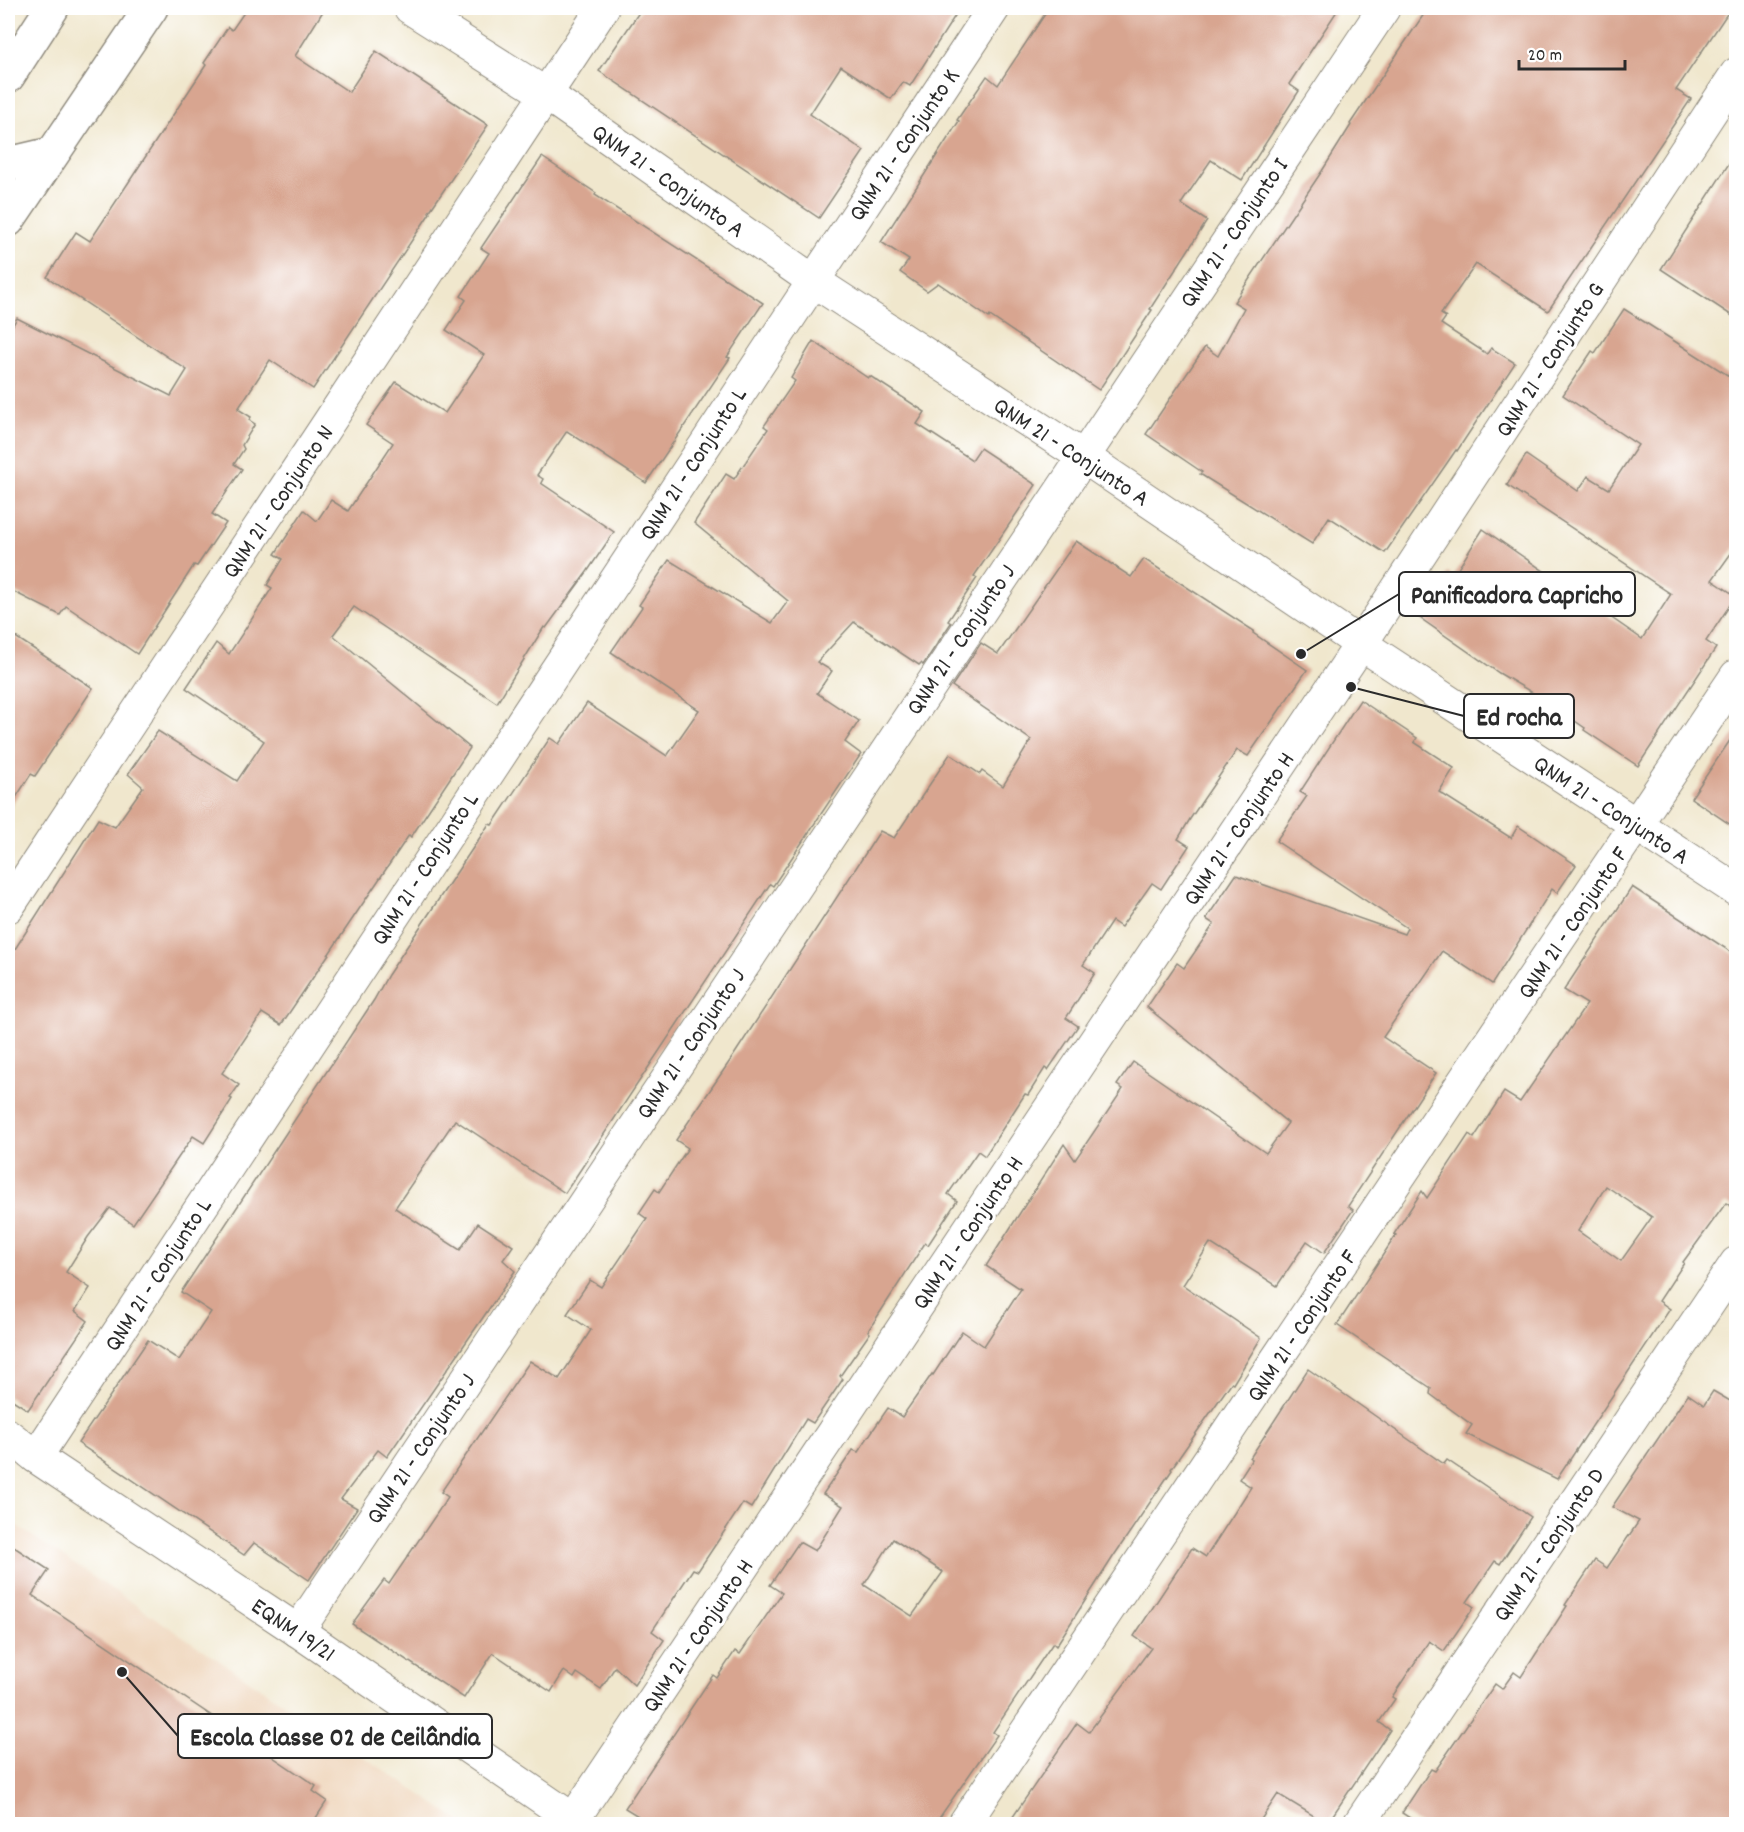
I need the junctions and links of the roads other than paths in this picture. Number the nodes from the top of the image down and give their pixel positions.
1 (25, 8) edge
2 (52, 8) edge
3 (151, 8) edge
4 (410, 8) edge
5 (603, 8) edge
6 (994, 8) edge
7 (1384, 8) edge
8 (8, 34) edge
9 (1737, 74) edge
10 (8, 75) edge
11 (546, 94) junction
12 (51, 154) junction
13 (8, 160) edge
14 (8, 220) edge
15 (812, 280) junction
16 (1082, 456) junction
17 (1361, 644) junction
18 (1737, 676) edge
19 (1637, 826) junction
20 (1737, 891) edge
21 (8, 907) edge
22 (1737, 1263) edge
23 (8, 1435) edge
24 (36, 1457) junction
25 (298, 1631) junction
26 (577, 1822) edge
27 (964, 1824) edge
28 (1359, 1824) edge

1 - 8 main road
2 - 10 main road
3 - 12 main road
4 - 11 street, QNM 21 - Conjunto A
5 - 11 street, QNM 21 - Conjunto N
6 - 15 street, QNM 21 - Conjunto K
7 - 16 street, QNM 21 - Conjunto I
9 - 17 street, QNM 21 - Conjunto G
11 - 15 street, QNM 21 - Conjunto A
11 - 21 street, QNM 21 - Conjunto N
12 - 13 main road
12 - 14 main road
15 - 16 street, QNM 21 - Conjunto A
15 - 24 street, QNM 21 - Conjunto L
16 - 17 street, QNM 21 - Conjunto A
16 - 25 street, QNM 21 - Conjunto J
17 - 19 street, QNM 21 - Conjunto A
17 - 26 street, QNM 21 - Conjunto H
18 - 19 street, QNM 21 - Conjunto F
19 - 20 street, QNM 21 - Conjunto A
19 - 27 street, QNM 21 - Conjunto F
22 - 28 street, QNM 21 - Conjunto D
23 - 24 street, EQNM 19/21
24 - 25 street, EQNM 19/21
25 - 26 street, EQNM 19/21

